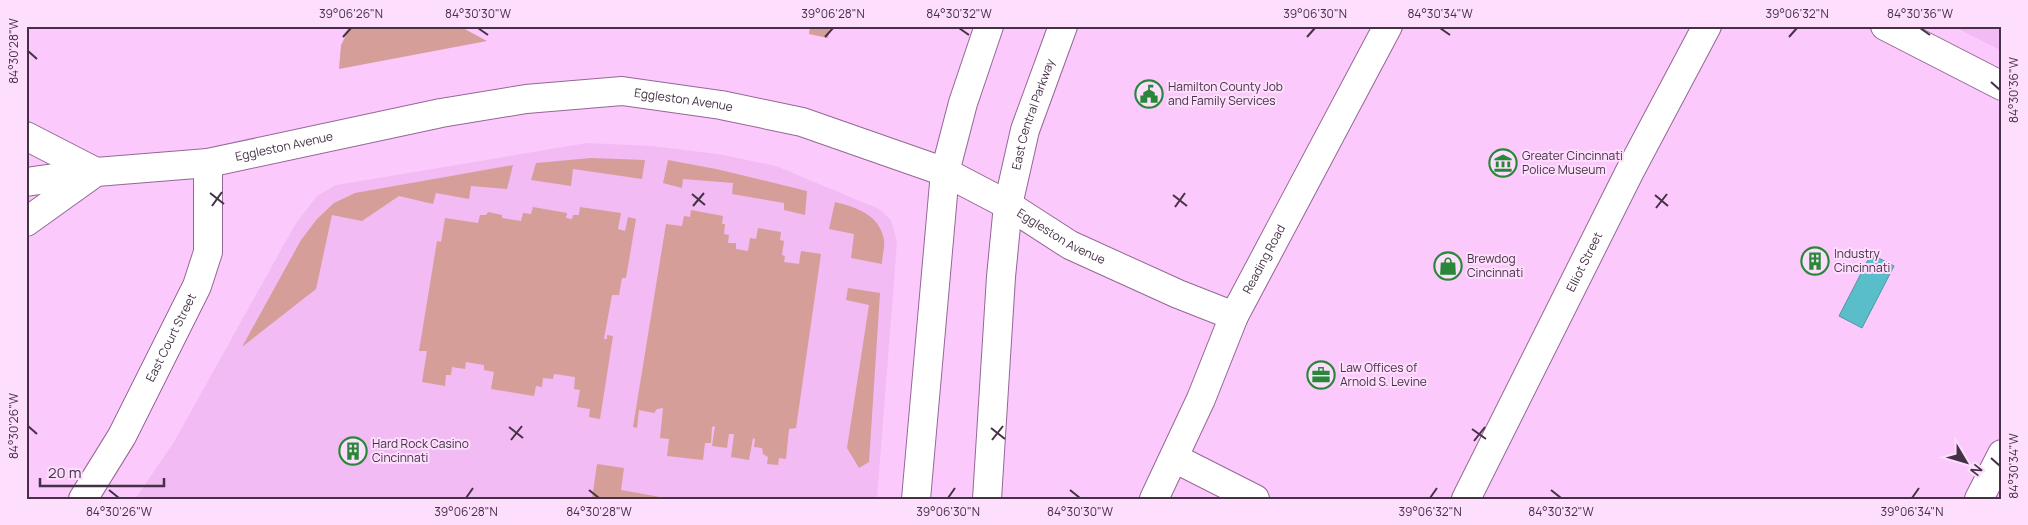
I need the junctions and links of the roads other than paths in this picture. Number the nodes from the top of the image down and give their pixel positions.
1 (989, 26) edge
2 (1063, 26) edge
3 (1388, 26) edge
4 (1707, 26) edge
5 (1892, 28) edge
6 (2002, 86) edge
7 (26, 136) edge
8 (208, 163) junction
9 (96, 172) junction
10 (945, 172) junction
11 (26, 182) edge
12 (1008, 205) junction
13 (26, 222) edge
14 (1234, 316) junction
15 (2002, 454) edge
16 (1174, 458) junction
17 (83, 499) edge
18 (916, 499) edge
19 (987, 499) edge
20 (1154, 499) edge
21 (1255, 499) edge
22 (1466, 499) edge
23 (1979, 499) edge

1 - 10 main road
2 - 12 main road, East Central Parkway
3 - 14 main road, Reading Road
4 - 22 main road, Elliot Street
5 - 6 main road
7 - 9 main road
8 - 9 main road, Eggleston Avenue
8 - 10 main road, Eggleston Avenue
8 - 17 main road, East Court Street
9 - 11 main road, Eggleston Avenue
9 - 13 main road
10 - 12 main road, Eggleston Avenue
10 - 18 main road
12 - 14 main road, Eggleston Avenue
12 - 19 main road
14 - 16 main road, Reading Road
15 - 23 main road
16 - 20 main road, Reading Road
16 - 21 main road

